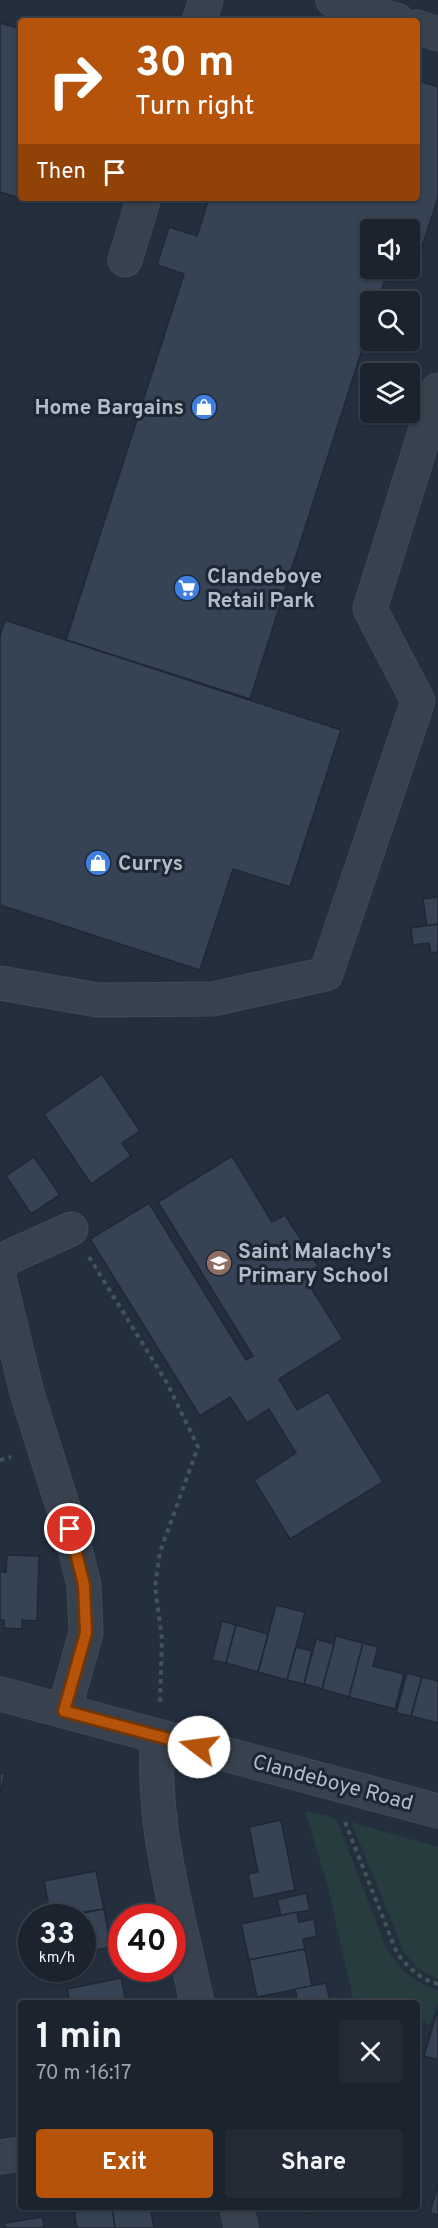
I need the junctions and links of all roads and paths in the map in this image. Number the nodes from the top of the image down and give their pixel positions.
1 (206, 0) edge
2 (333, 0) edge
3 (200, 18) edge
4 (389, 18) edge
5 (420, 28) edge
6 (438, 34) edge
7 (143, 201) edge
8 (125, 260) dead end
9 (438, 390) edge
10 (0, 983) edge
11 (71, 1229) joint
12 (0, 1269) edge
13 (0, 1282) edge
14 (0, 1695) edge
15 (64, 1711) junction
16 (158, 1736) junction
17 (333, 1782) junction
18 (438, 1811) edge
19 (438, 1984) edge
20 (196, 2000) edge
21 (18, 2154) edge
22 (0, 2157) edge
23 (238, 2210) edge
24 (242, 2228) edge

1 - 3 street
2 - 4 street
5 - 6 street
7 - 8 street
9 - 10 street
11 - 12 street
11 - 16 path
13 - 15 street
14 - 15 street, Clandeboye Road
15 - 16 street, Clandeboye Road
16 - 17 street, Clandeboye Road
16 - 20 street
17 - 18 street, Clandeboye Road
17 - 19 path
21 - 22 street
23 - 24 street

